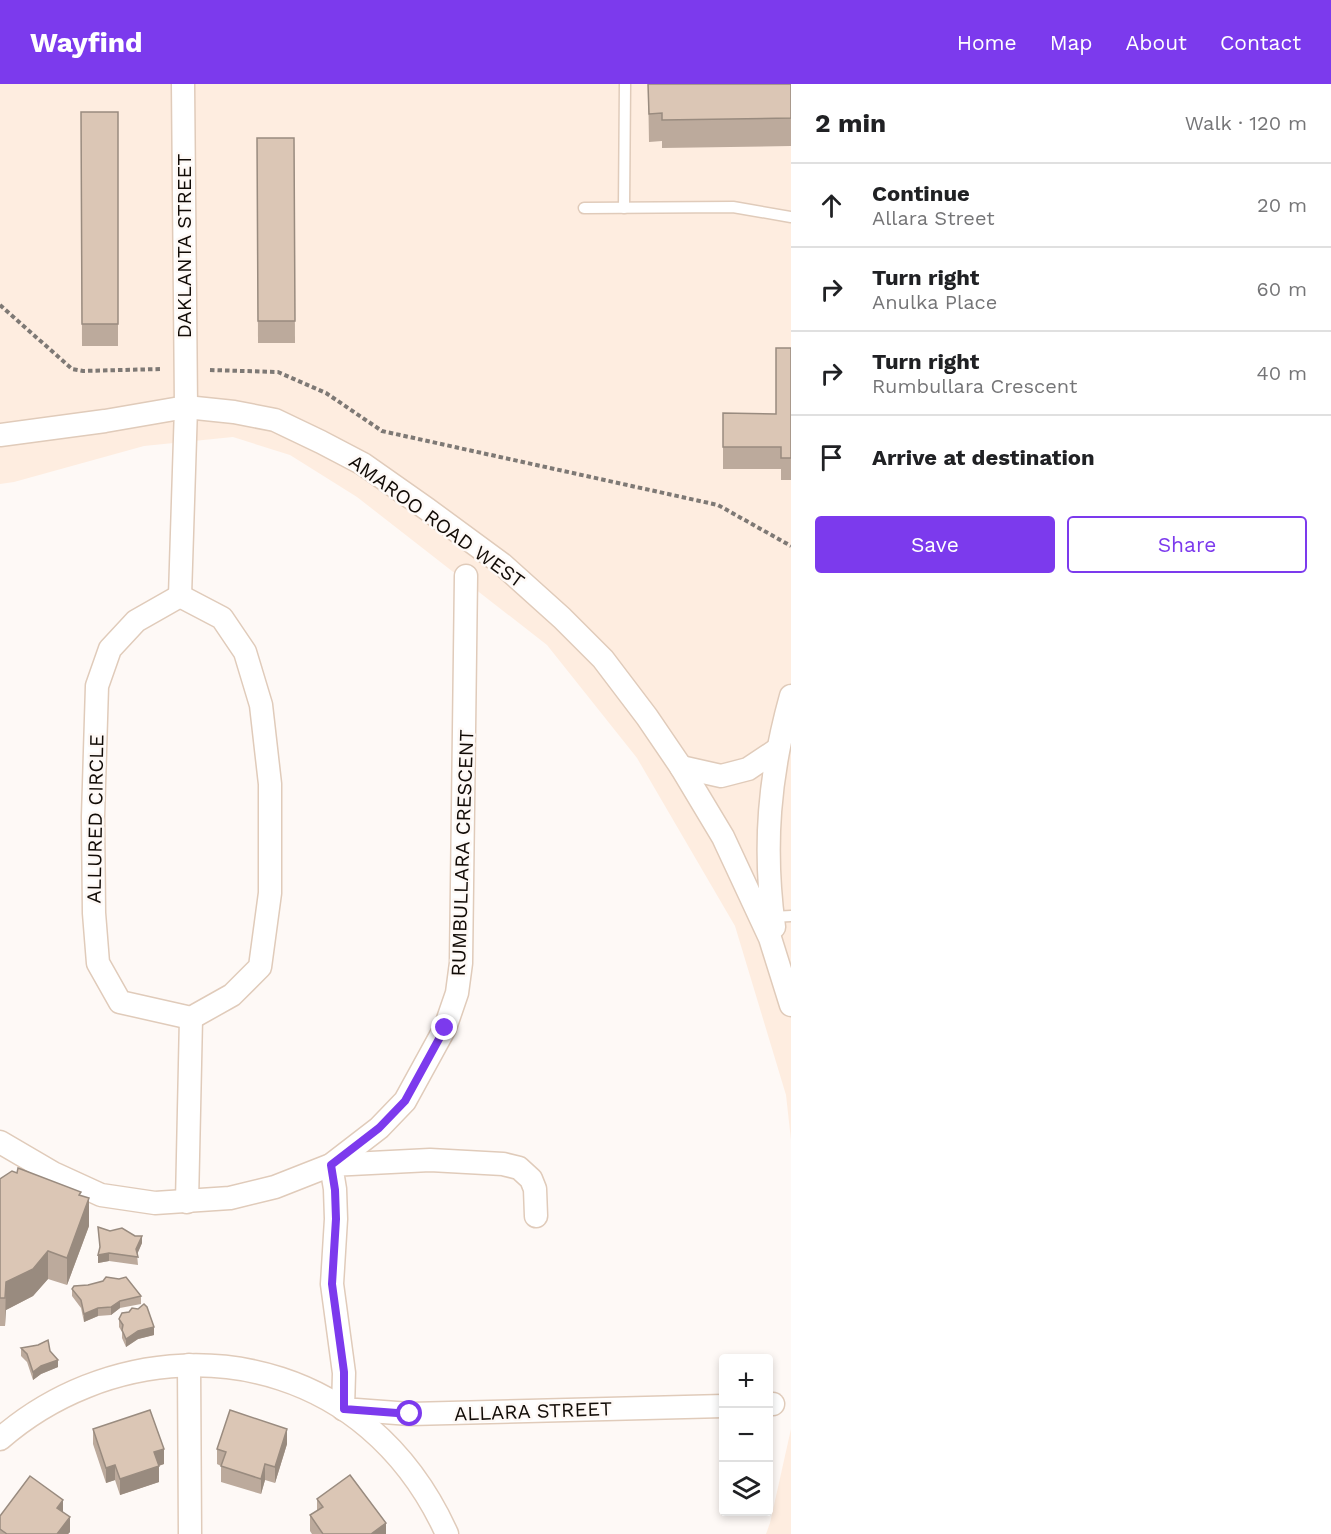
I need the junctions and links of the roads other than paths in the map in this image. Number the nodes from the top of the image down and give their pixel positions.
1 (183, 84) edge
2 (625, 84) edge
3 (584, 208) dead end
4 (624, 208) junction
5 (791, 217) edge
6 (186, 407) junction
7 (0, 435) edge
8 (466, 576) dead end
9 (180, 596) junction
10 (791, 696) edge
11 (778, 749) junction
12 (681, 767) junction
13 (782, 916) edge
14 (789, 997) edge
15 (191, 1018) junction
16 (0, 1142) edge
17 (331, 1165) junction
18 (187, 1202) junction
19 (536, 1216) dead end
20 (189, 1365) junction
21 (719, 1406) edge
22 (344, 1409) junction
23 (0, 1439) edge
24 (190, 1534) edge
25 (447, 1534) edge

1 - 6 street, DAKLANTA STREET
2 - 4 lane
3 - 4 lane
4 - 5 lane
6 - 7 street, AMAROO ROAD WEST
6 - 9 street
6 - 12 street, AMAROO ROAD WEST
8 - 17 street, RUMBULLARA CRESCENT
9 - 15 street
9 - 15 street, ALLURED CIRCLE
10 - 11 street
11 - 12 street
11 - 13 street
12 - 14 street, AMAROO ROAD WEST
13 - 14 street
15 - 18 street
16 - 18 street, RUMBULLARA CRESCENT
17 - 18 street, RUMBULLARA CRESCENT
17 - 19 street
17 - 22 street
20 - 22 street
20 - 23 street
20 - 24 street
21 - 22 street, ALLARA STREET
22 - 25 street

